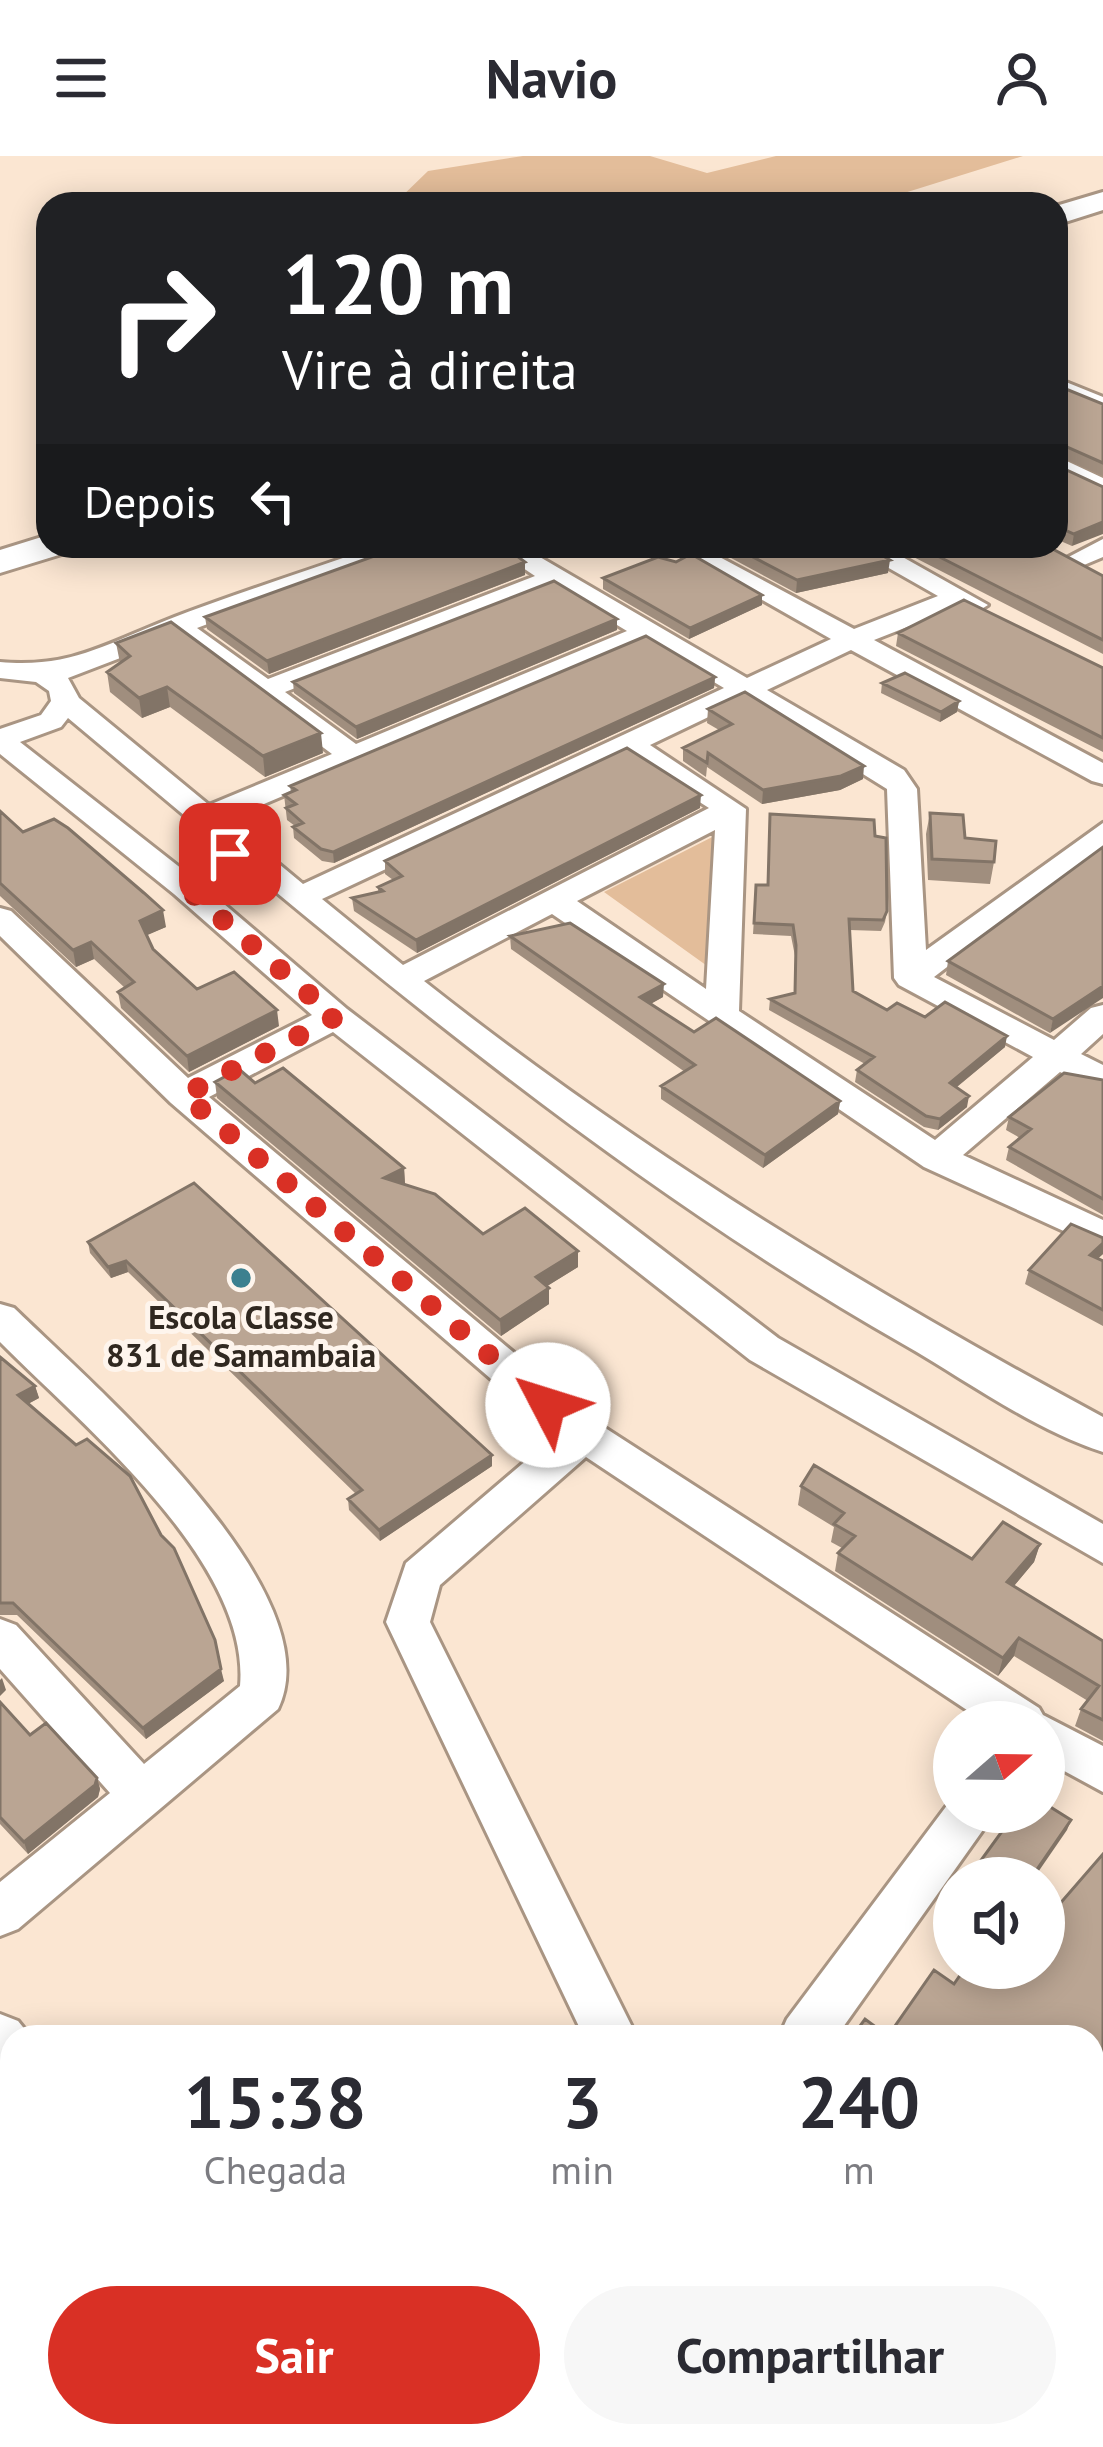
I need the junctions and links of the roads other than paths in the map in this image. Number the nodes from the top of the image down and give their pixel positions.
1 (1103, 201) edge
2 (1068, 212) edge
3 (1068, 390) edge
4 (1103, 406) edge
5 (1068, 470) edge
6 (1103, 488) edge
7 (1103, 547) edge
8 (36, 550) edge
9 (367, 558) edge
10 (523, 558) edge
11 (701, 558) edge
12 (886, 558) edge
13 (1064, 558) edge
14 (0, 562) edge
15 (1072, 562) junction
16 (556, 577) junction
17 (1103, 577) edge
18 (959, 597) junction
19 (997, 616) edge
20 (177, 626) junction
21 (647, 632) junction
22 (848, 641) junction
23 (0, 670) edge
24 (63, 682) junction
25 (265, 690) junction
26 (744, 691) junction
27 (0, 740) edge
28 (626, 743) junction
29 (353, 755) junction
30 (1103, 775) edge
31 (731, 809) junction
32 (207, 817) junction
33 (1103, 832) edge
34 (254, 859) junction
35 (185, 887) junction
36 (302, 896) junction
37 (556, 902) junction
38 (0, 918) edge
39 (911, 978) junction
40 (402, 980) junction
41 (722, 1015) junction
42 (1103, 1016) edge
43 (335, 1017) junction
44 (1052, 1055) junction
45 (1103, 1080) edge
46 (184, 1095) junction
47 (937, 1158) junction
48 (1103, 1236) edge
49 (0, 1318) edge
50 (584, 1436) junction
51 (1103, 1436) edge
52 (1103, 1545) edge
53 (0, 1638) edge
54 (991, 1701) edge
55 (1065, 1748) edge
56 (1103, 1771) edge
57 (140, 1793) junction
58 (953, 1833) edge
59 (0, 1913) edge
60 (604, 2025) edge
61 (814, 2025) edge

1 - 2 highway
3 - 4 street
5 - 6 street
7 - 15 street
8 - 14 highway
9 - 20 street
10 - 16 street
11 - 22 street
12 - 18 street
13 - 15 street
15 - 17 street
16 - 21 street
16 - 25 street
18 - 19 street
18 - 22 street
20 - 24 street
20 - 25 street
21 - 26 street
21 - 29 street
22 - 26 street
22 - 30 street
23 - 24 street
24 - 27 street
24 - 32 street
25 - 29 street
26 - 28 street
26 - 39 street
27 - 35 street
28 - 31 street
28 - 36 street
29 - 32 street
31 - 37 street
31 - 41 street
32 - 34 street
33 - 39 street
34 - 35 street
34 - 36 street
35 - 43 street
36 - 40 street
37 - 40 street
37 - 41 street
38 - 46 street
39 - 44 street
40 - 51 street
41 - 47 street
42 - 44 street
43 - 46 street
43 - 52 street
44 - 45 street
44 - 47 street
46 - 50 street
47 - 48 street
49 - 57 street
50 - 54 street
50 - 60 street
53 - 57 street
55 - 56 street
57 - 59 street
58 - 61 street

